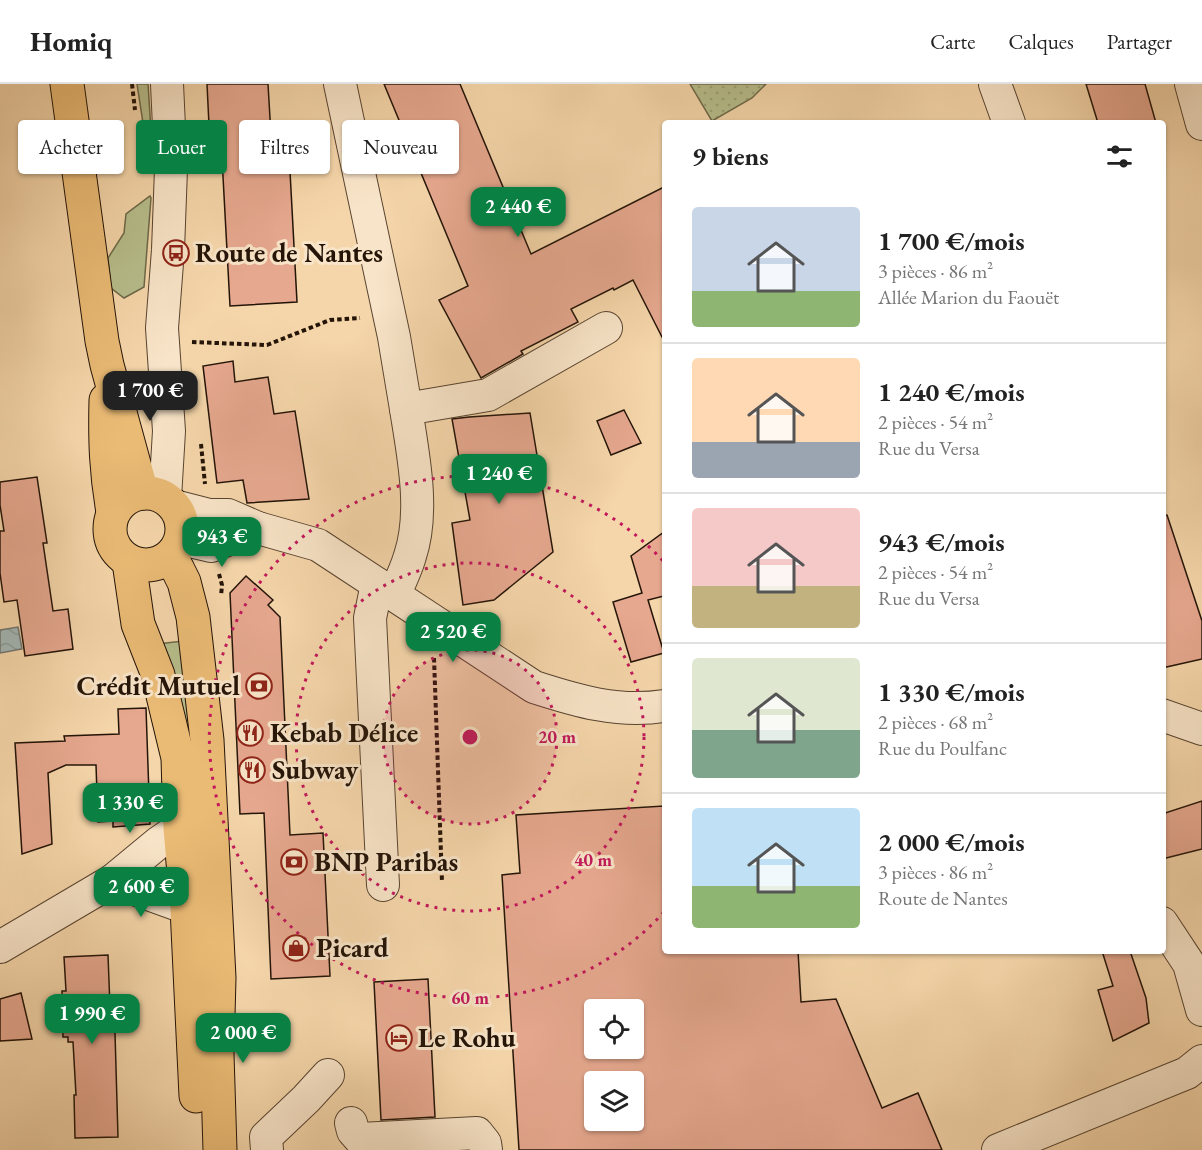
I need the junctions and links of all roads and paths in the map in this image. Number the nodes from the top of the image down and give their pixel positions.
1 (67, 84) edge
2 (167, 84) edge
3 (340, 84) edge
4 (995, 84) edge
5 (1191, 84) edge
6 (1008, 120) edge
7 (1202, 124) edge
8 (389, 316) junction
9 (606, 328) dead end
10 (188, 341) dead end
11 (107, 365) junction
12 (406, 409) junction
13 (160, 499) junction
14 (113, 512) junction
15 (258, 528) junction
16 (176, 548) junction
17 (129, 562) junction
18 (386, 590) junction
19 (435, 675) dead end
20 (662, 706) edge
21 (1166, 716) edge
22 (1202, 729) edge
23 (180, 828) junction
24 (112, 881) junction
25 (442, 882) dead end
26 (383, 885) dead end
27 (187, 908) junction
28 (1166, 929) edge
29 (0, 948) edge
30 (1202, 1010) edge
31 (1202, 1061) edge
32 (328, 1075) dead end
33 (351, 1123) dead end
34 (199, 1150) edge
35 (220, 1150) edge
36 (267, 1150) edge
37 (486, 1150) edge
38 (998, 1150) edge

1 - 11 main road
2 - 13 street
3 - 8 street
4 - 6 street
5 - 7 street
8 - 10 path
8 - 12 street
9 - 12 street
11 - 13 main road
11 - 14 main road
12 - 18 street
13 - 14 main road
13 - 15 street
13 - 16 main road
14 - 17 main road
15 - 16 street
15 - 18 street
16 - 17 main road
16 - 35 main road
17 - 23 main road
18 - 20 street
18 - 26 street
19 - 25 path
21 - 22 street
23 - 24 street
23 - 27 main road
24 - 27 street
24 - 29 street
27 - 34 main road
28 - 30 street
31 - 38 street
32 - 36 street
33 - 37 street

